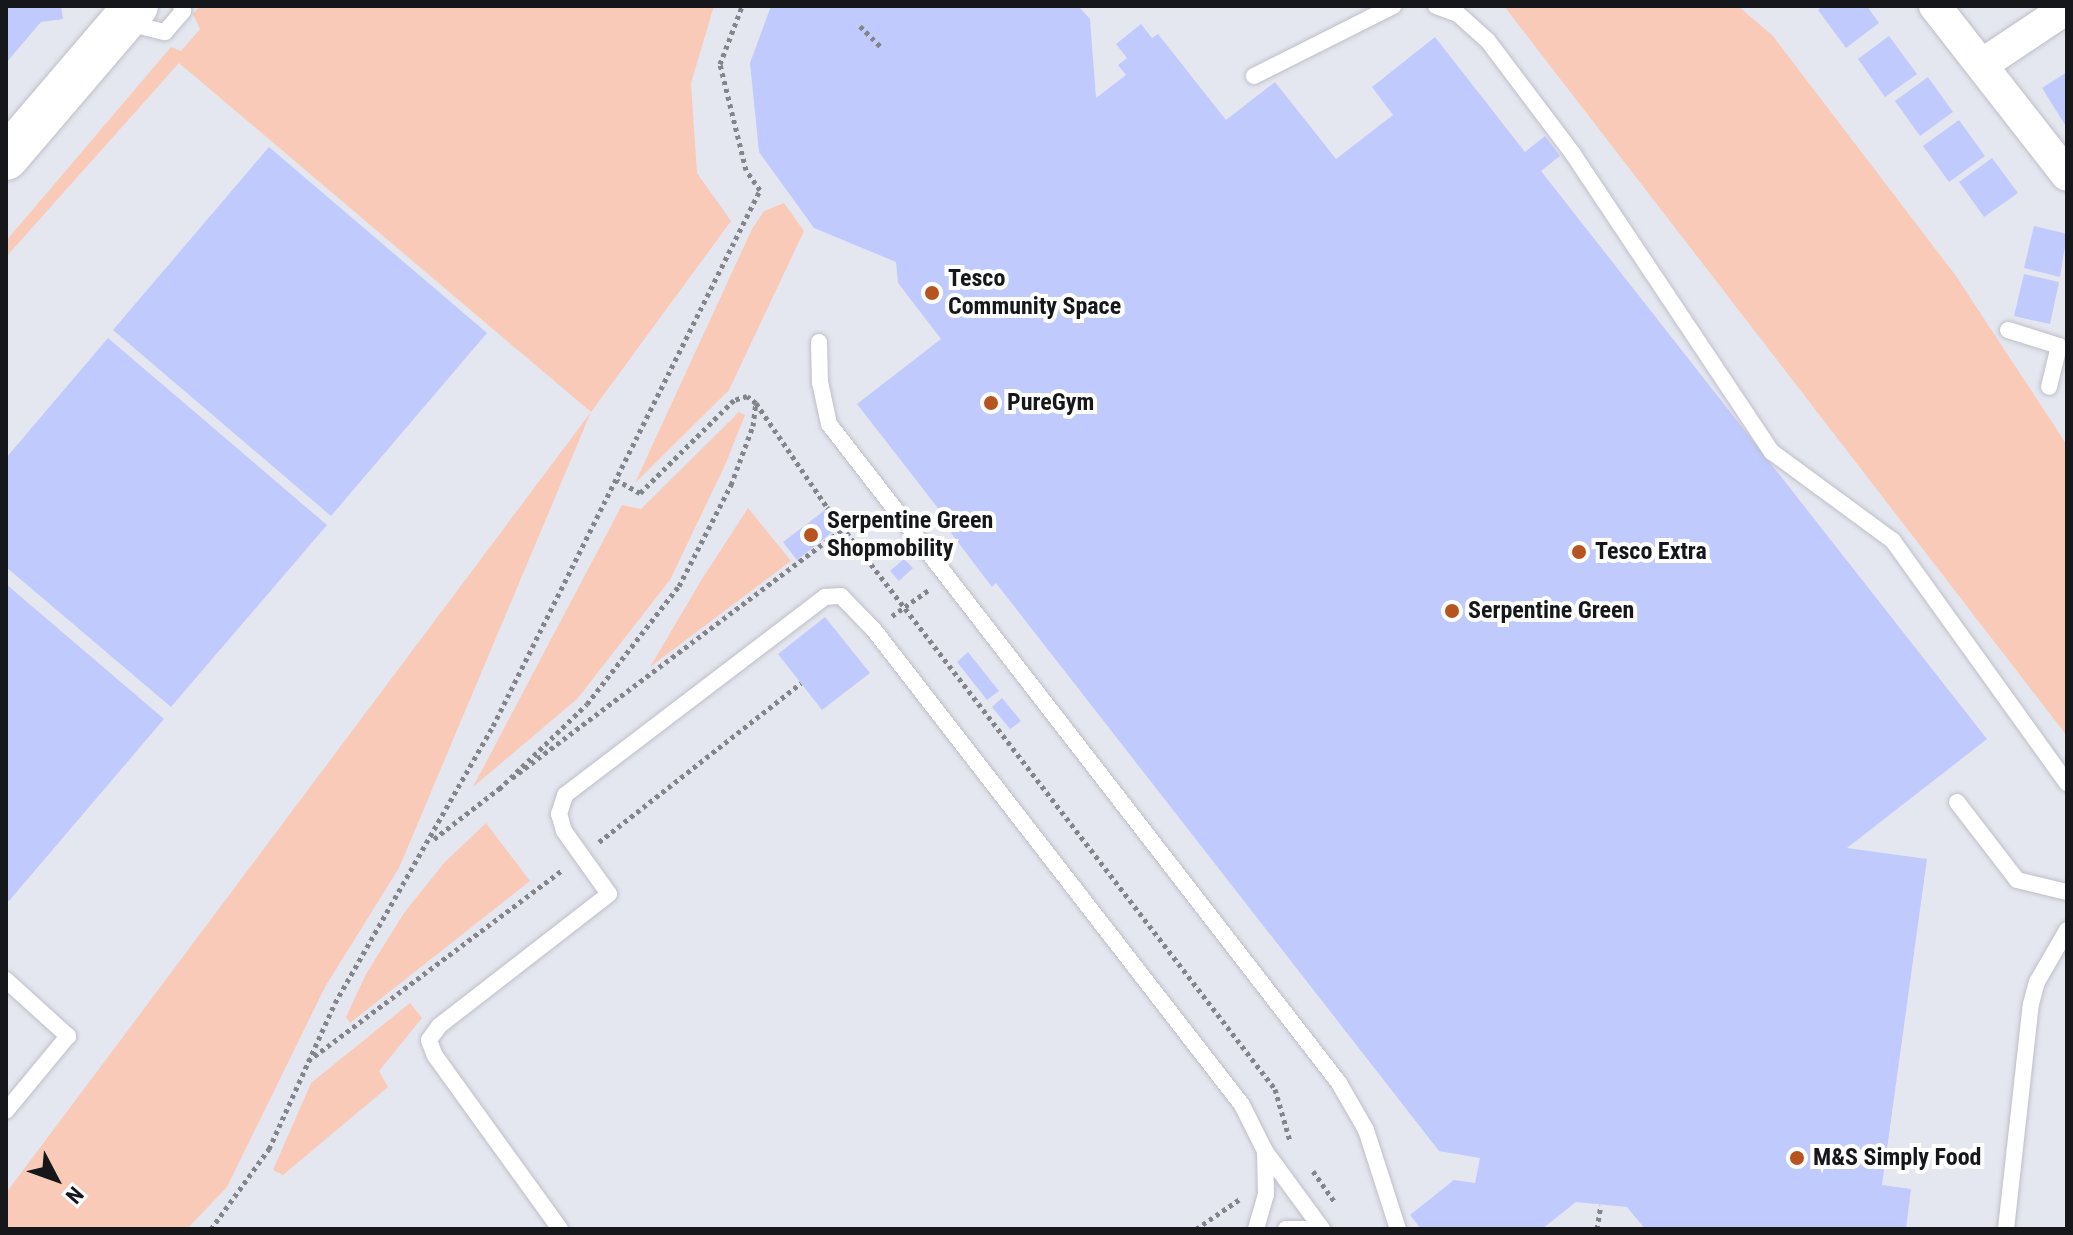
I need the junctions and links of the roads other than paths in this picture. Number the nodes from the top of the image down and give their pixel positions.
1 (181, 6) edge
2 (1393, 6) edge
3 (1436, 6) edge
4 (1935, 6) edge
5 (2067, 8) edge
6 (129, 14) edge
7 (1983, 64) junction
8 (1254, 76) dead end
9 (6, 158) edge
10 (2067, 175) edge
11 (2008, 330) dead end
12 (819, 342) dead end
13 (2063, 344) edge
14 (2049, 387) dead end
15 (2067, 783) edge
16 (1957, 802) dead end
17 (2067, 892) edge
18 (2067, 930) edge
19 (6, 980) edge
20 (6, 1111) edge
21 (1265, 1151) junction
22 (560, 1229) edge
23 (1256, 1229) edge
24 (1286, 1229) edge
25 (1314, 1229) edge
26 (1322, 1229) edge
27 (1398, 1229) edge
28 (2006, 1229) edge

1 - 6 lane
2 - 8 lane
3 - 15 lane
4 - 7 street
5 - 7 street
6 - 9 street
7 - 10 street
11 - 13 lane
12 - 27 lane
13 - 14 lane
16 - 17 lane
18 - 28 lane
19 - 20 lane
21 - 22 lane
21 - 23 lane
21 - 26 lane
24 - 25 lane

